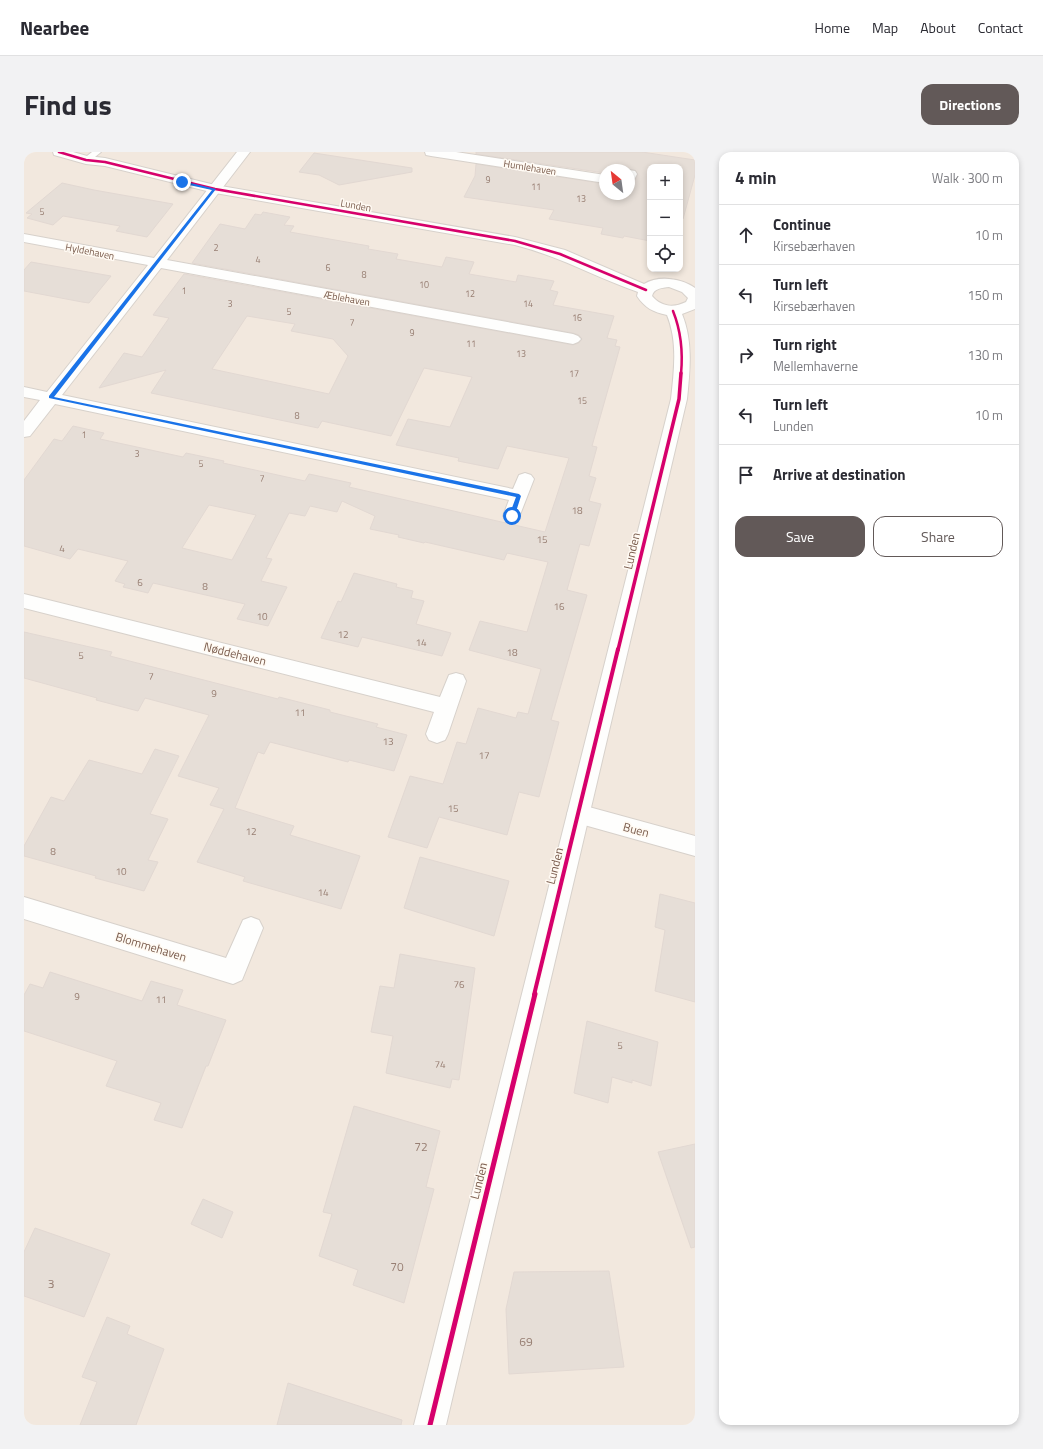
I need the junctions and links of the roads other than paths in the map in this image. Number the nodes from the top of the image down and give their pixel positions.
1 (59, 152) edge
2 (244, 152) edge
3 (431, 152) edge
4 (92, 156) edge
5 (599, 178) edge
6 (214, 189) junction
7 (24, 238) edge
8 (156, 263) junction
9 (689, 284) edge
10 (646, 290) junction
11 (673, 311) junction
12 (573, 339) dead end
13 (24, 392) edge
14 (51, 397) junction
15 (24, 432) edge
16 (525, 479) dead end
17 (519, 496) junction
18 (512, 516) dead end
19 (24, 601) edge
20 (456, 681) dead end
21 (447, 707) junction
22 (437, 734) dead end
23 (578, 814) junction
24 (695, 846) edge
25 (24, 908) edge
26 (251, 928) dead end
27 (430, 1425) edge

1 - 4 street, Lunden
2 - 6 street
3 - 5 street, Humlehaven
4 - 6 street, Lunden
6 - 8 street
6 - 10 street, Lunden
7 - 8 street, Hyldehaven
8 - 12 street, Æblehaven
8 - 14 street
9 - 10 street
9 - 11 street
10 - 11 street
11 - 23 street, Lunden
13 - 14 street
14 - 15 street
14 - 17 street
16 - 17 street
17 - 18 street
19 - 21 street, Nøddehaven
20 - 21 street
21 - 22 street
23 - 24 street, Buen
23 - 27 street, Lunden
25 - 26 street, Blommehaven

